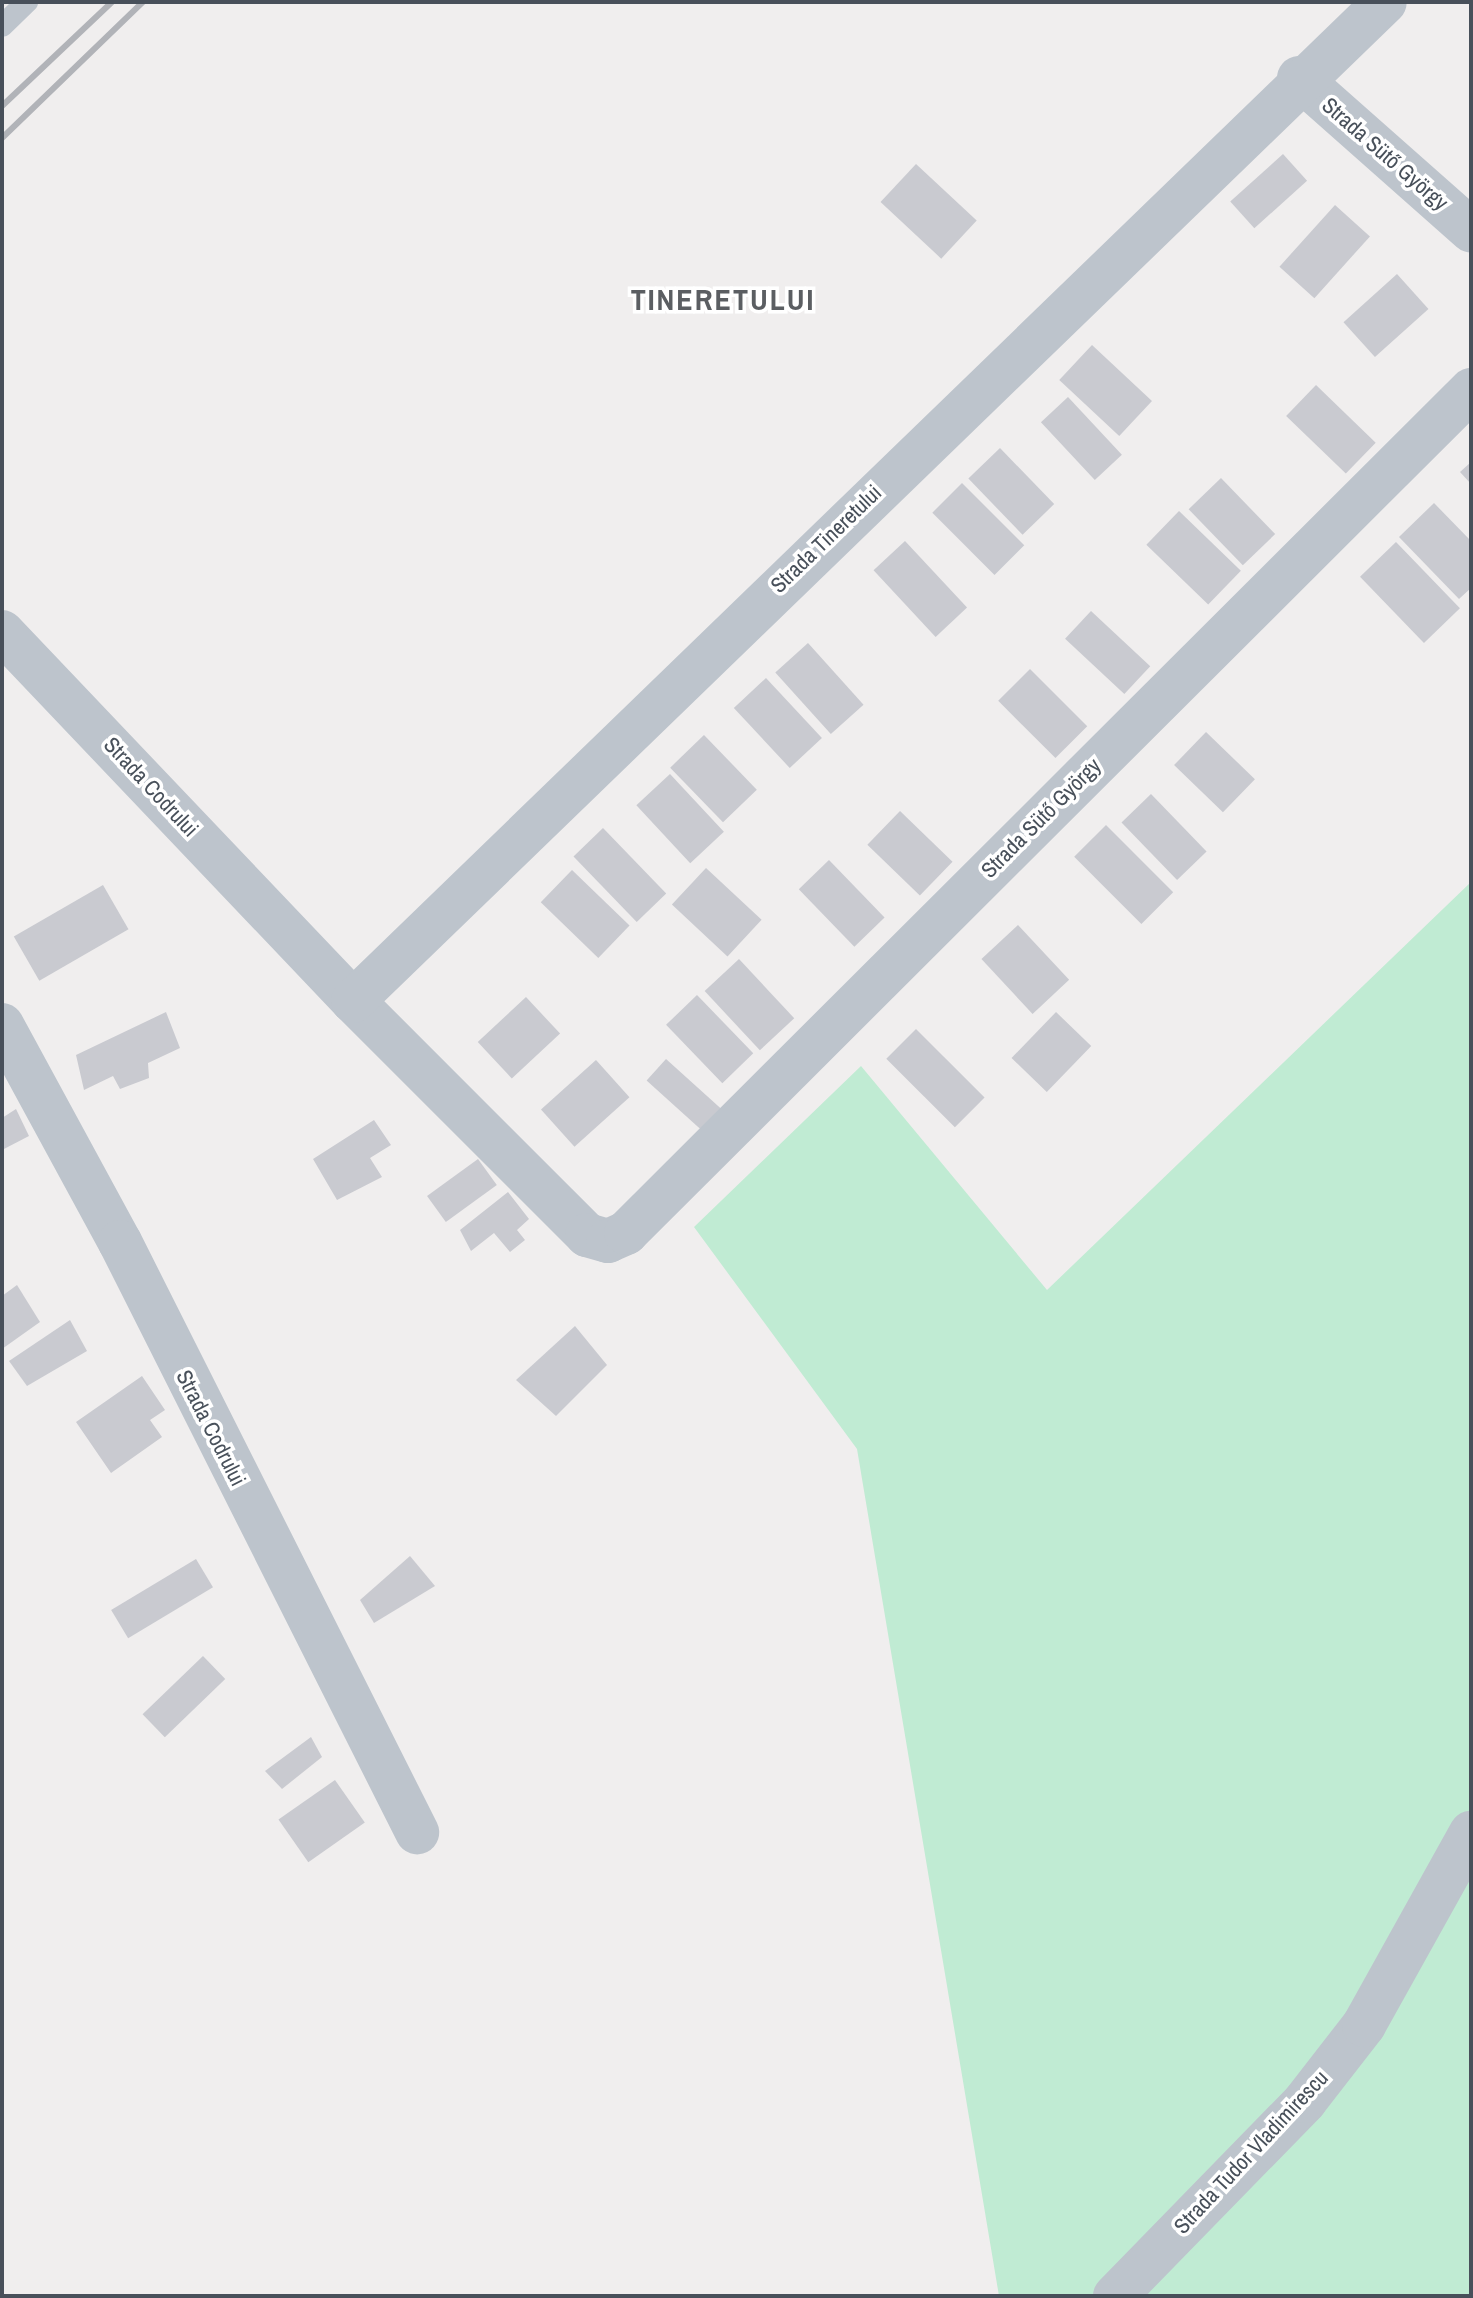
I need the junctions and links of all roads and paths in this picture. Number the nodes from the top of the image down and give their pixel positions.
1 (27, 2) edge
2 (1385, 2) edge
3 (2, 26) edge
4 (1299, 78) junction
5 (1471, 230) edge
6 (1471, 390) edge
7 (2, 632) edge
8 (353, 1001) junction
9 (2, 1025) edge
10 (608, 1241) joint
11 (417, 1832) dead end
12 (1471, 1833) edge
13 (1115, 2296) edge

1 - 3 lane
2 - 4 street, Strada Tineretului
4 - 5 street, Strada Sütő György
4 - 8 street, Strada Tineretului
6 - 10 street, Strada Sütő György
7 - 8 street, Strada Codrului
8 - 10 street, Strada Codrului
9 - 11 street, Strada Codrului
12 - 13 street, Strada Tudor Vladimirescu

